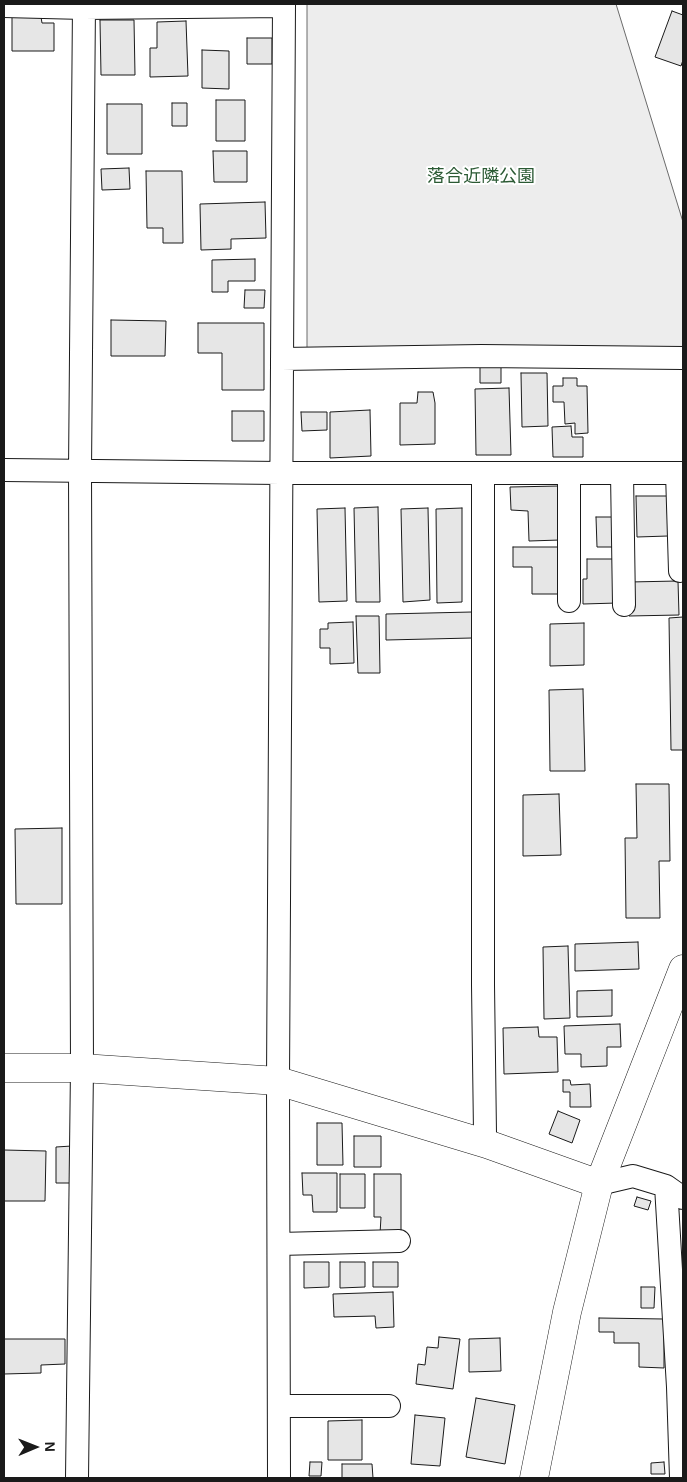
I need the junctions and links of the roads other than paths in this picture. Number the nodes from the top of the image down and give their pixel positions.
1 (284, 5) edge
2 (4, 6) edge
3 (84, 6) edge
4 (683, 358) edge
5 (282, 360) junction
6 (4, 470) edge
7 (80, 470) junction
8 (280, 473) junction
9 (483, 473) junction
10 (569, 473) junction
11 (622, 473) junction
12 (680, 473) edge
13 (680, 571) dead end
14 (570, 600) dead end
15 (624, 606) dead end
16 (683, 969) edge
17 (4, 1068) edge
18 (82, 1068) junction
19 (278, 1081) junction
20 (487, 1144) junction
21 (599, 1184) junction
22 (675, 1192) edge
23 (399, 1241) dead end
24 (279, 1244) junction
25 (279, 1406) junction
26 (389, 1406) dead end
27 (77, 1478) edge
28 (279, 1478) edge
29 (534, 1478) edge
30 (681, 1478) edge

1 - 3 street
1 - 5 street
2 - 3 street
3 - 7 street
4 - 5 street
5 - 8 street
6 - 7 street
7 - 8 street
7 - 18 street
8 - 9 street
8 - 19 street
9 - 10 street
9 - 20 street
10 - 11 street
10 - 14 street
11 - 12 street
11 - 15 street
12 - 13 street
16 - 21 street
17 - 18 street
18 - 19 street
18 - 27 street
19 - 20 street
19 - 24 street
20 - 21 street
21 - 22 street
21 - 29 street
22 - 30 street
23 - 24 street
24 - 25 street
25 - 26 street
25 - 28 street

